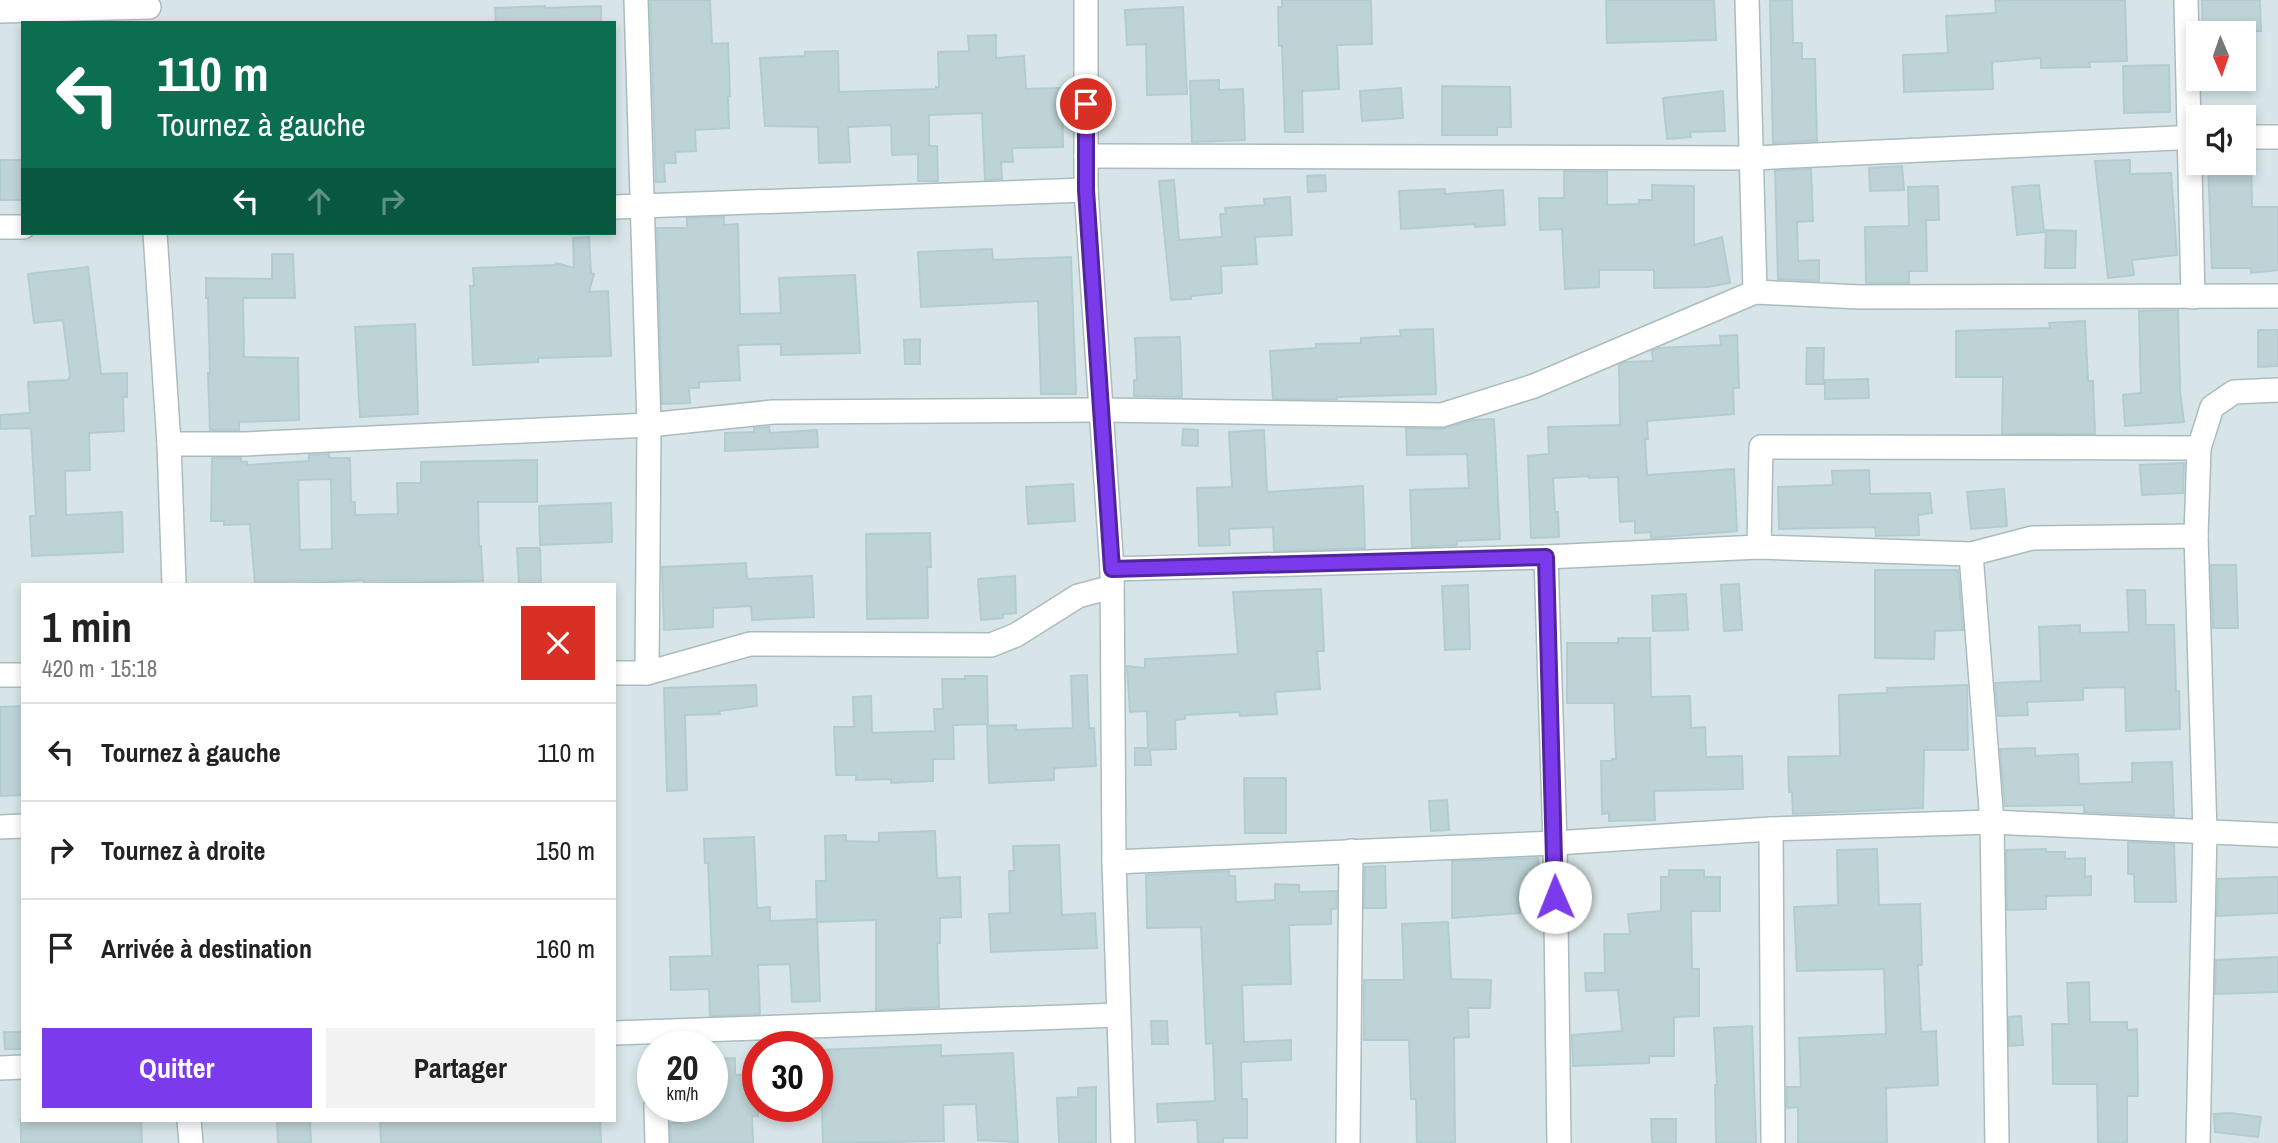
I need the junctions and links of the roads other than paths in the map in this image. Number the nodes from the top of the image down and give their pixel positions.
1 (636, 0) edge
2 (1086, 0) edge
3 (1747, 0) edge
4 (2186, 0) edge
5 (149, 10) edge
6 (0, 11) edge
7 (2192, 105) edge
8 (2186, 137) edge
9 (2256, 137) edge
10 (2278, 137) edge
11 (1086, 156) junction
12 (1753, 158) junction
13 (2194, 175) edge
14 (1086, 190) junction
15 (643, 206) junction
16 (616, 207) edge
17 (0, 227) edge
18 (21, 227) edge
19 (156, 235) edge
20 (1755, 292) junction
21 (2278, 296) edge
22 (2193, 297) junction
23 (2278, 390) edge
24 (1103, 410) junction
25 (649, 425) junction
26 (169, 444) junction
27 (2199, 447) junction
28 (2196, 536) junction
29 (1759, 547) junction
30 (1971, 554) junction
31 (1546, 557) junction
32 (1112, 578) junction
33 (174, 583) edge
34 (616, 673) edge
35 (647, 673) junction
36 (0, 675) edge
37 (21, 675) edge
38 (1992, 822) junction
39 (21, 826) edge
40 (0, 827) edge
41 (1771, 829) junction
42 (2205, 832) junction
43 (2278, 835) edge
44 (1555, 843) junction
45 (1351, 852) junction
46 (1114, 862) junction
47 (1118, 1015) junction
48 (616, 1033) edge
49 (728, 1034) edge
50 (637, 1036) edge
51 (21, 1067) edge
52 (0, 1068) edge
53 (189, 1122) edge
54 (656, 1122) edge
55 (191, 1143) edge
56 (657, 1143) edge
57 (1123, 1143) edge
58 (1349, 1143) edge
59 (1559, 1143) edge
60 (1773, 1143) edge
61 (1997, 1143) edge
62 (2198, 1143) edge

1 - 15 street
2 - 11 street
3 - 12 street
4 - 7 street
5 - 6 street
8 - 12 street
9 - 10 street
11 - 12 street
11 - 14 street
12 - 20 street
13 - 22 street
14 - 15 street
14 - 24 street
15 - 16 street
15 - 25 street
17 - 18 street
19 - 26 street
20 - 22 street
20 - 24 street
21 - 22 street
23 - 27 street
24 - 25 street
24 - 32 street
25 - 26 street
25 - 35 street
26 - 33 street
27 - 28 street
27 - 29 street
28 - 30 street
28 - 42 street
29 - 30 street
29 - 31 street
30 - 38 street
31 - 32 street
31 - 44 street
32 - 35 street
32 - 46 street
34 - 35 street
36 - 37 street
38 - 41 street
38 - 42 street
38 - 61 street
39 - 40 street
41 - 44 street
41 - 60 street
42 - 43 street
42 - 62 street
44 - 45 street
44 - 59 street
45 - 46 street
45 - 58 street
46 - 47 street
47 - 49 street
47 - 57 street
48 - 50 street
51 - 52 street
53 - 55 street
54 - 56 street

